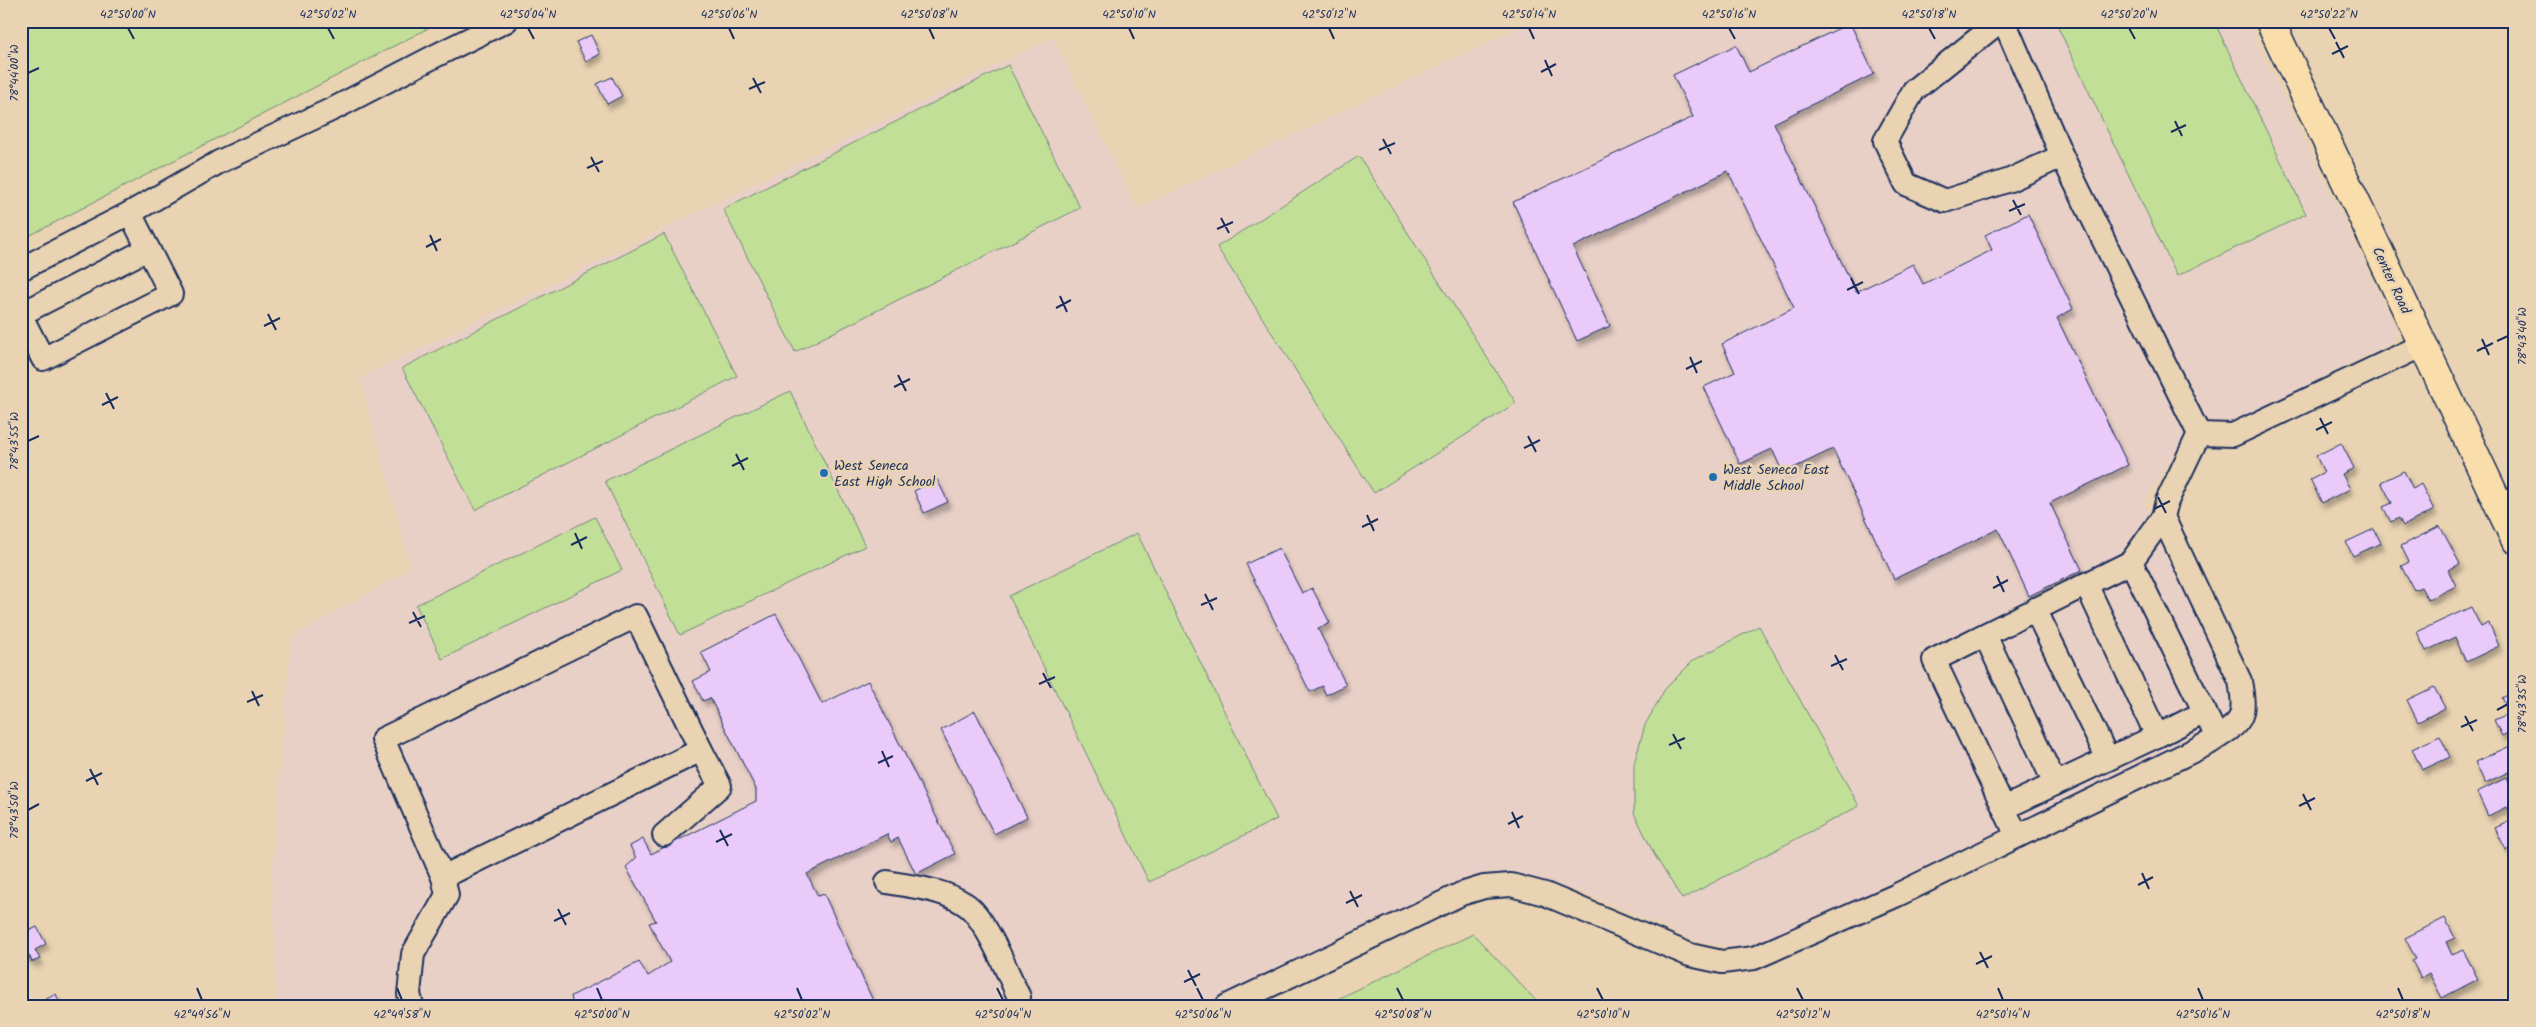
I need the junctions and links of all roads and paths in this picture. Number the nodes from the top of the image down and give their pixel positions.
1 (506, 21) edge
2 (2270, 21) edge
3 (1997, 22) edge
4 (2062, 156) junction
5 (130, 213) junction
6 (148, 249) junction
7 (21, 269) edge
8 (21, 315) edge
9 (2423, 345) junction
10 (2198, 434) junction
11 (2163, 517) junction
12 (2515, 539) edge
13 (2131, 562) junction
14 (2086, 584) junction
15 (2035, 610) junction
16 (1984, 635) junction
17 (2205, 712) junction
18 (2157, 736) junction
19 (2218, 738) junction
20 (701, 750) junction
21 (2108, 759) junction
22 (2055, 784) junction
23 (2004, 808) junction
24 (664, 835) dead end
25 (2018, 836) junction
26 (443, 877) junction
27 (887, 882) dead end
28 (1015, 1003) edge
29 (412, 1006) edge
30 (1227, 1006) edge

1 - 5 lane
2 - 9 main road, Center Road
3 - 4 lane
3 - 4 lane
4 - 10 lane
5 - 6 lane
5 - 7 lane
6 - 8 lane
6 - 8 lane
9 - 10 lane
9 - 12 main road, Center Road
10 - 11 lane
11 - 13 lane
11 - 19 lane
13 - 14 lane
13 - 17 lane
14 - 15 lane
14 - 18 lane
15 - 16 lane
15 - 21 lane
16 - 22 lane
16 - 23 lane
17 - 18 lane
17 - 19 lane
18 - 21 lane
19 - 25 lane
20 - 24 lane
20 - 26 lane
20 - 26 lane
21 - 22 lane
22 - 23 lane
23 - 25 lane
25 - 30 lane
26 - 29 lane
27 - 28 lane

